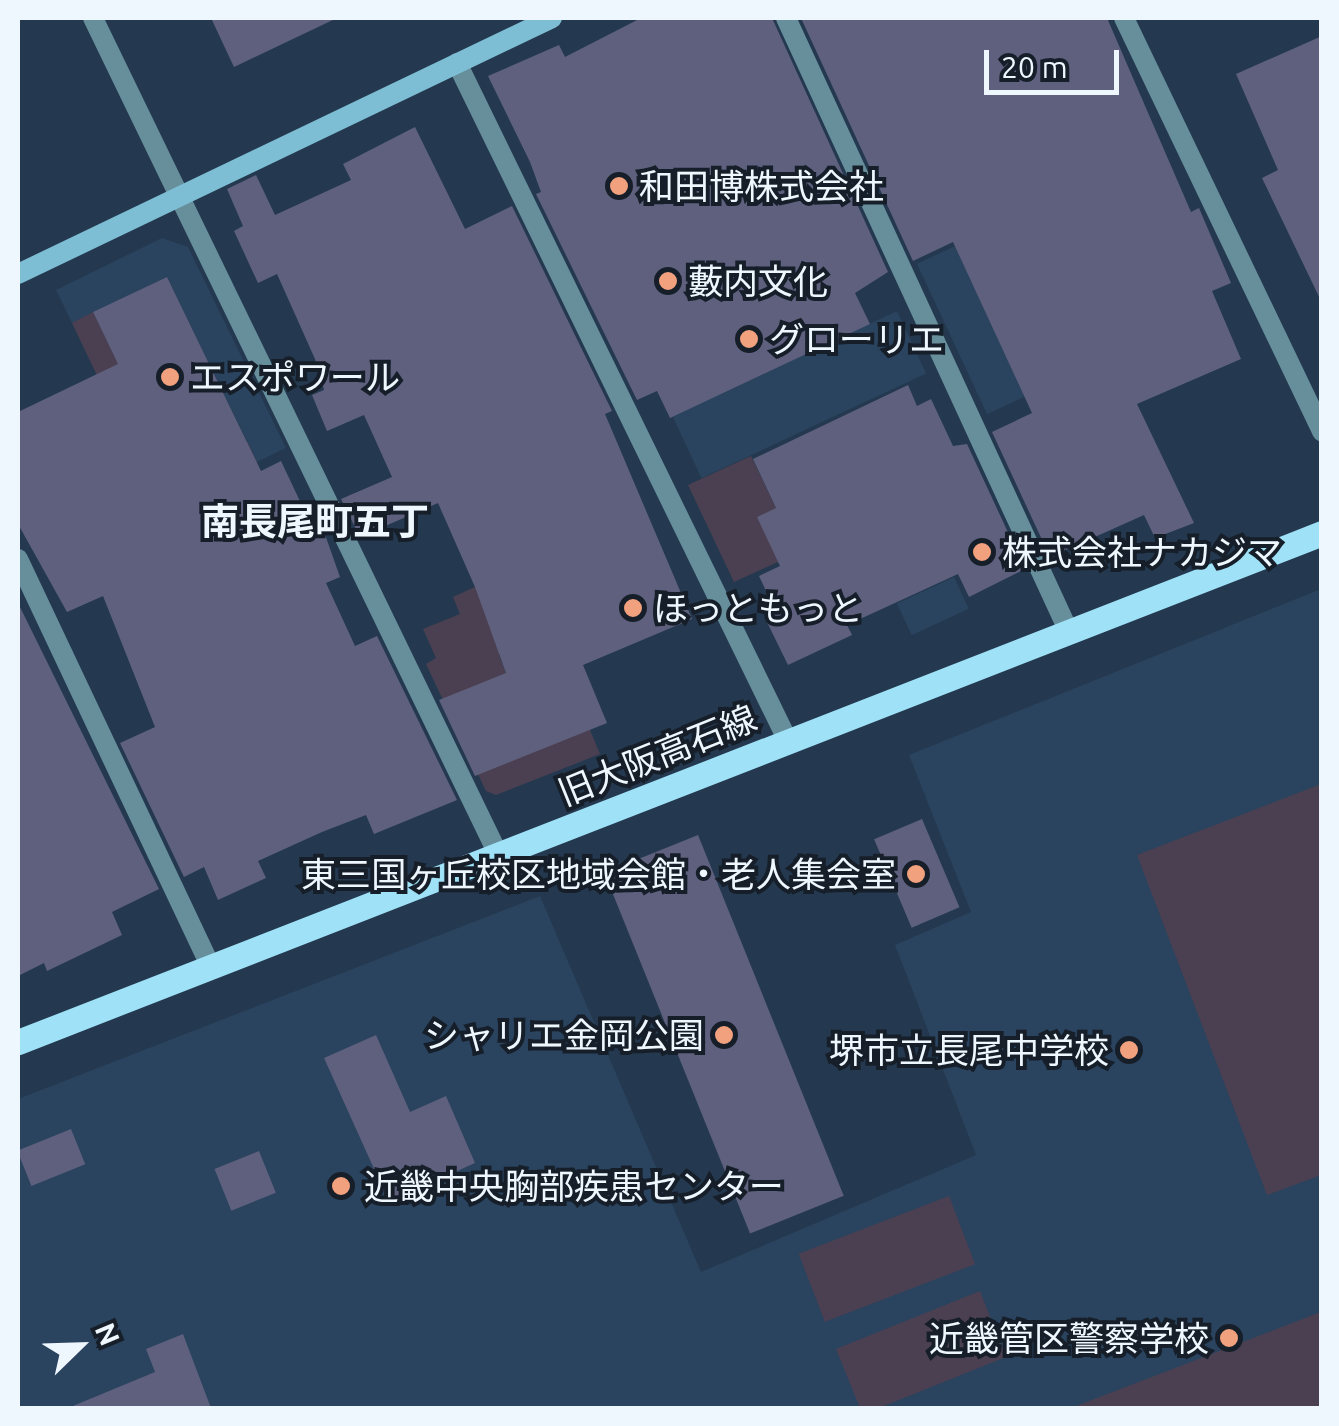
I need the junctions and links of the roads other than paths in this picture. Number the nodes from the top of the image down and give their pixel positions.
1 (93, 18) edge
2 (552, 18) edge
3 (786, 18) edge
4 (1124, 18) edge
5 (457, 63) junction
6 (179, 196) junction
7 (18, 274) edge
8 (1322, 432) edge
9 (1322, 533) edge
10 (18, 559) edge
11 (1068, 630) junction
12 (788, 741) junction
13 (499, 856) junction
14 (211, 968) junction
15 (18, 1042) edge

1 - 6 street
2 - 5 street
3 - 11 street
4 - 8 street
5 - 6 street
5 - 12 street
6 - 7 street
6 - 13 street
9 - 11 main road, 旧大阪高石線
10 - 14 street
11 - 12 main road, 旧大阪高石線
12 - 13 main road, 旧大阪高石線
13 - 14 main road, 旧大阪高石線
14 - 15 main road, 旧大阪高石線

